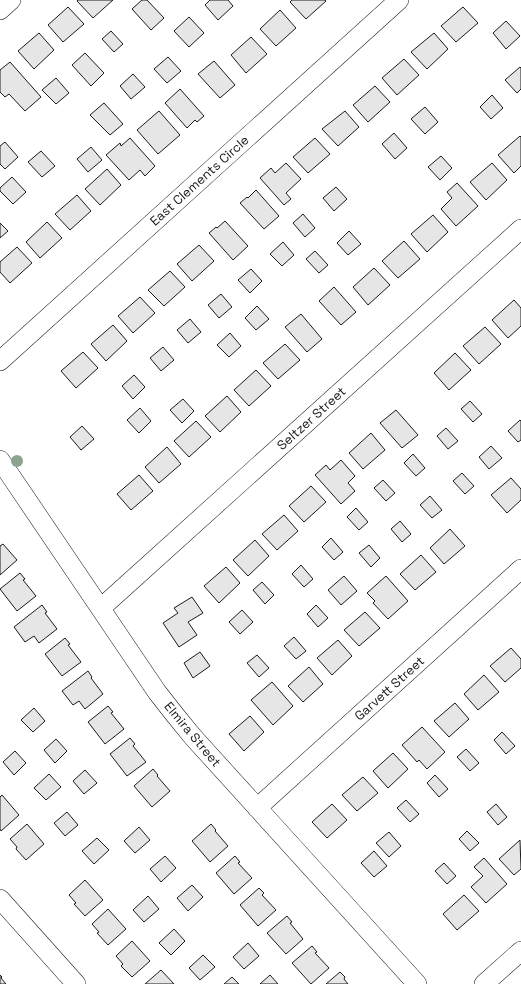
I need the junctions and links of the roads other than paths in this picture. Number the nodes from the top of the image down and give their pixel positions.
1 (11, 0) edge
2 (399, 0) edge
3 (0, 10) edge
4 (521, 228) edge
5 (0, 361) edge
6 (0, 460) edge
7 (521, 569) edge
8 (100, 608) junction
9 (257, 808) junction
10 (0, 900) edge
11 (521, 951) edge
12 (76, 984) edge
13 (417, 984) edge
14 (484, 984) edge

1 - 3 street
2 - 5 street, East Clements Circle
4 - 8 street, Seltzer Street
6 - 8 street, Elmira Street
7 - 9 street, Garvett Street
8 - 9 street, Elmira Street
9 - 13 street, Elmira Street
10 - 12 street
11 - 14 street

